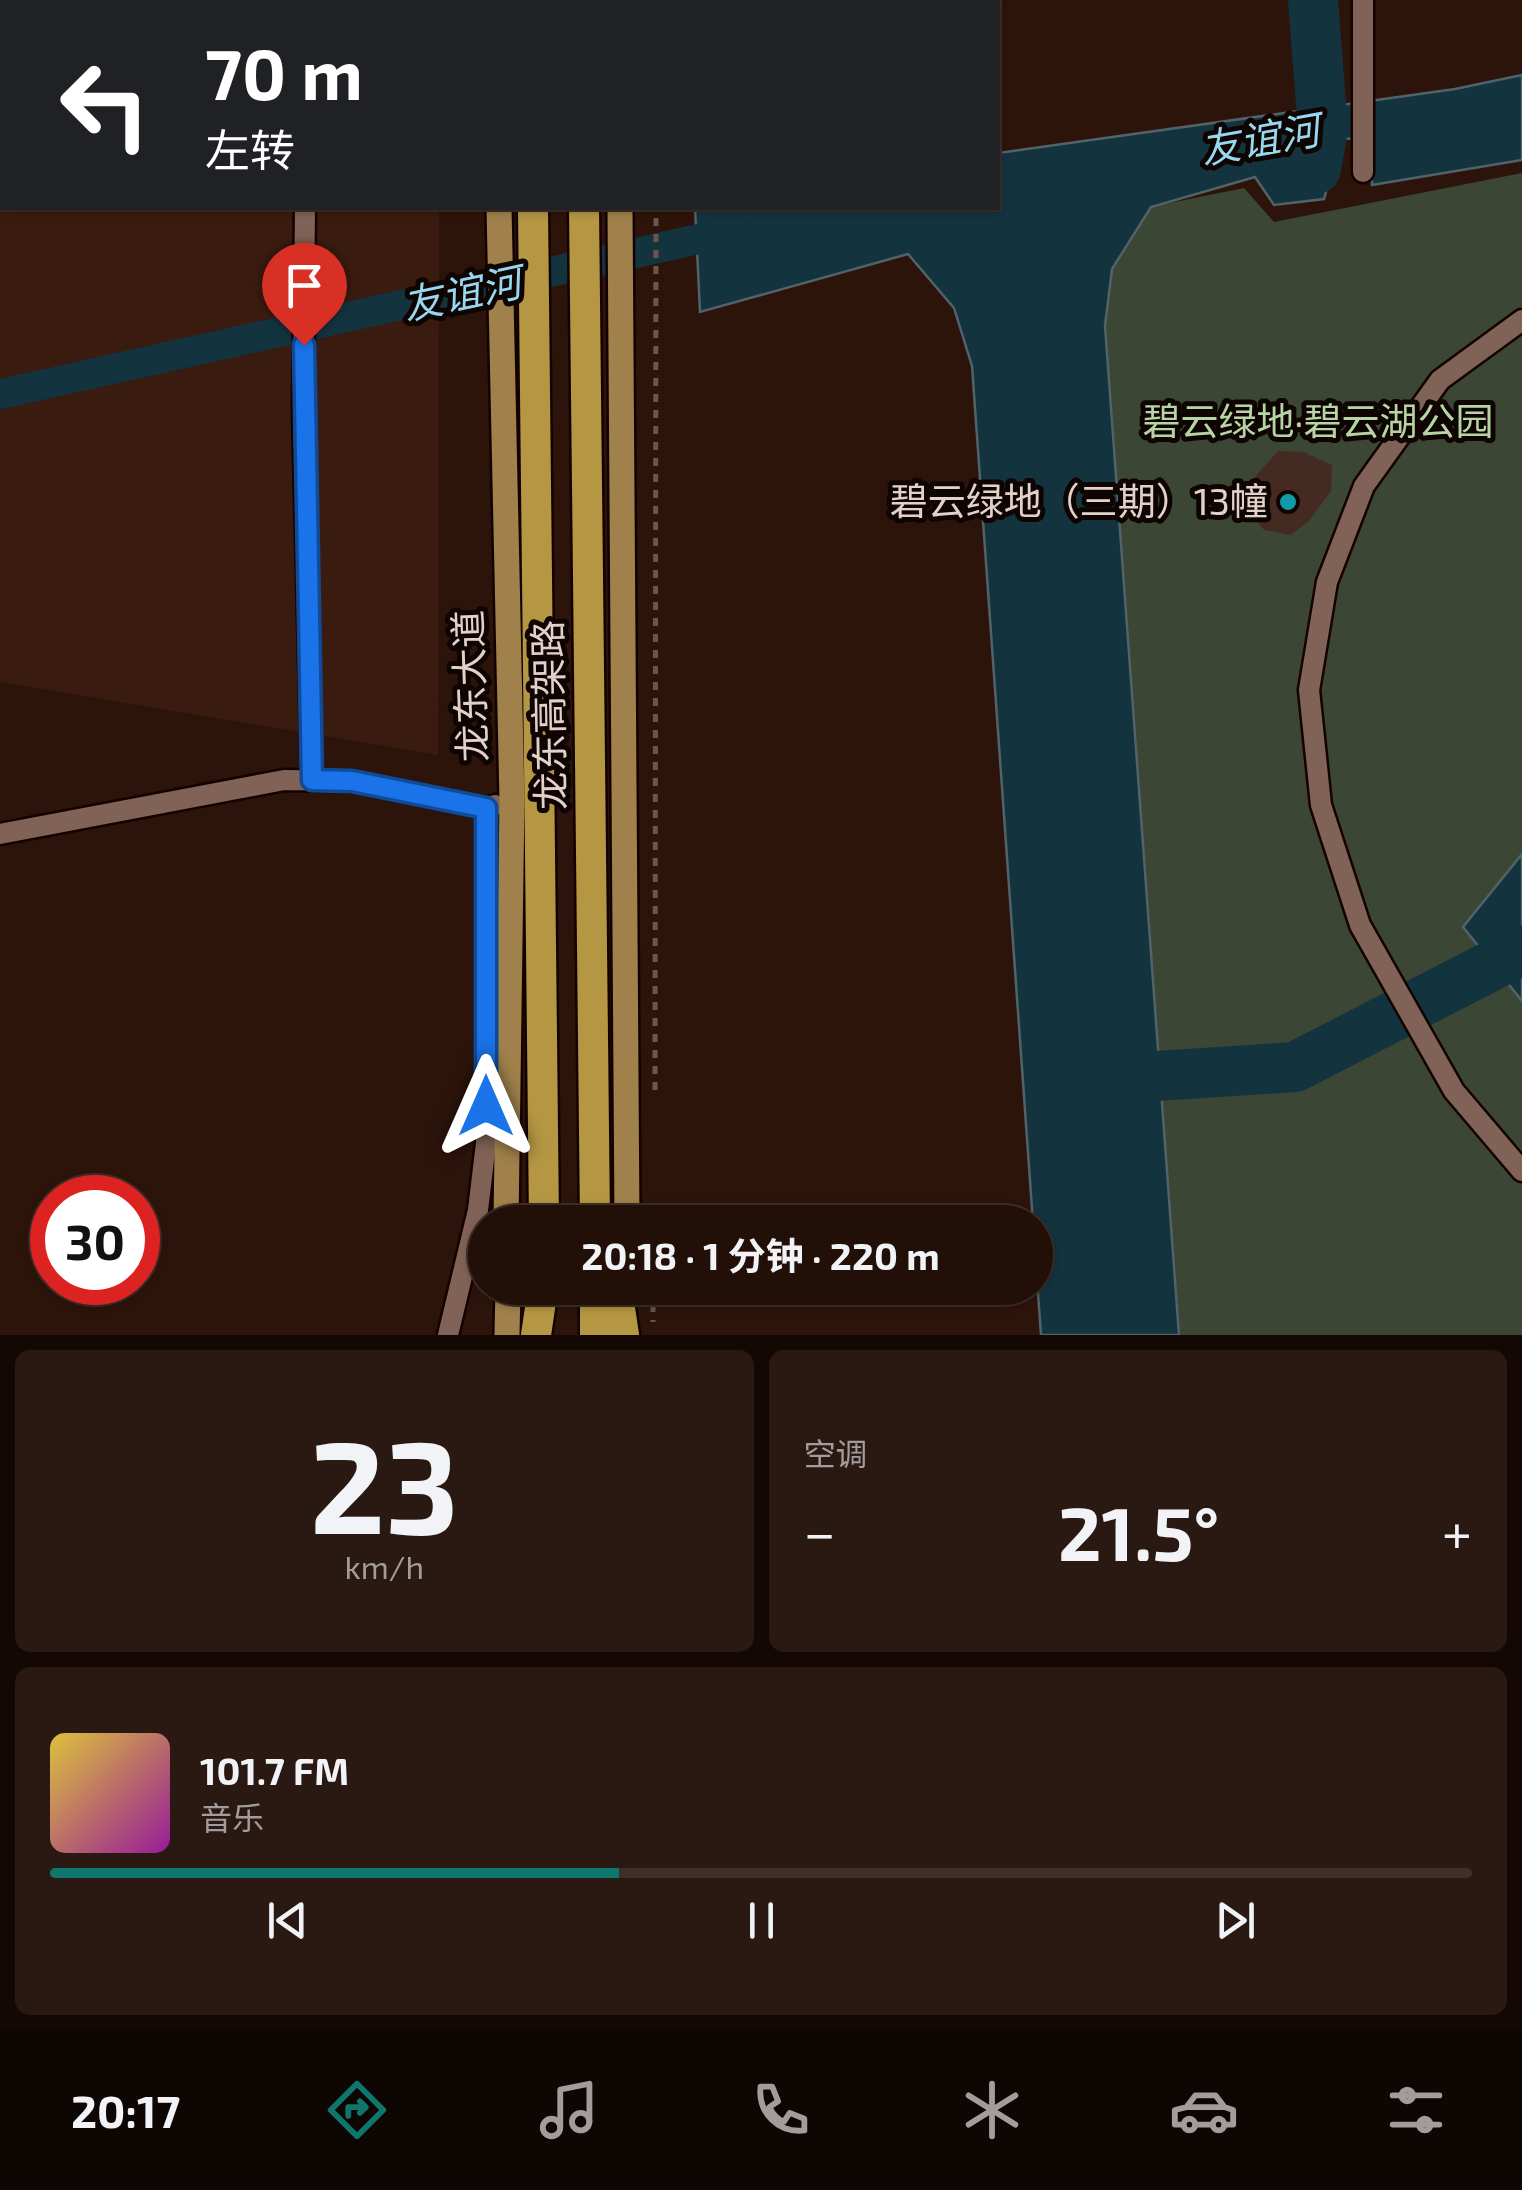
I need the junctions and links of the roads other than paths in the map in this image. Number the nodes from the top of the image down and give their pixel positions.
1 (1362, 0) edge
2 (1362, 172) dead end
3 (304, 210) edge
4 (500, 210) edge
5 (533, 210) edge
6 (584, 210) edge
7 (620, 210) edge
8 (1522, 320) edge
9 (312, 780) junction
10 (512, 801) junction
11 (486, 808) junction
12 (0, 834) edge
13 (595, 1142) junction
14 (1522, 1171) edge
15 (506, 1205) edge
16 (544, 1205) edge
17 (595, 1205) edge
18 (604, 1205) edge
19 (627, 1205) edge
20 (508, 1305) edge
21 (541, 1305) edge
22 (544, 1305) edge
23 (595, 1305) edge
24 (620, 1305) edge
25 (627, 1305) edge
26 (448, 1335) edge
27 (507, 1335) edge
28 (536, 1335) edge
29 (544, 1335) edge
30 (596, 1335) edge
31 (626, 1335) edge

1 - 2 street
3 - 9 street
4 - 10 main road, 龙东大道
5 - 16 highway, 龙东高架路
6 - 13 highway, 龙东高架路
7 - 19 main road
8 - 14 street
9 - 11 street
9 - 12 street
10 - 11 street
10 - 15 main road, 龙东大道
11 - 26 street
13 - 17 highway, 龙东高架路
13 - 18 highway
20 - 27 main road
21 - 28 highway
22 - 29 highway
23 - 30 highway
24 - 31 highway
25 - 31 main road

